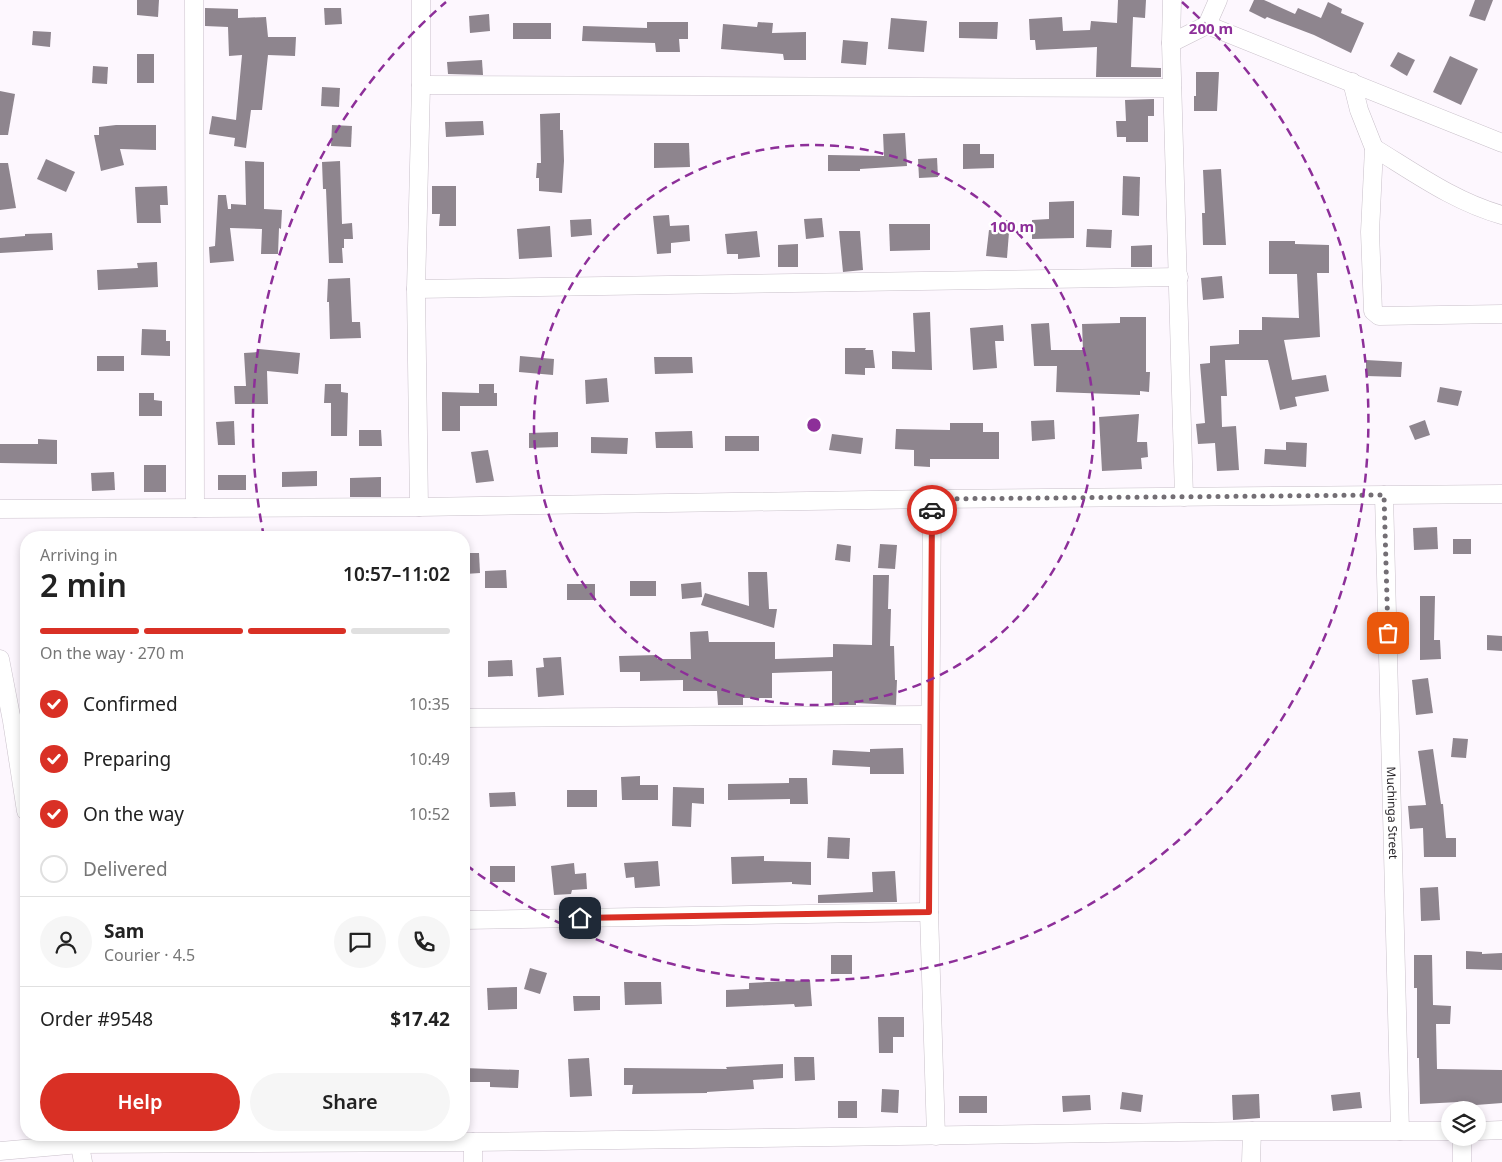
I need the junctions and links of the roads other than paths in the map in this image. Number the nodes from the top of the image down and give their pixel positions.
1 (194, 0) edge
2 (421, 0) edge
3 (1172, 0) edge
4 (1215, 2) edge
5 (1207, 26) junction
6 (1171, 43) junction
7 (1352, 82) junction
8 (421, 85) junction
9 (1172, 88) junction
10 (1502, 143) edge
11 (1374, 148) junction
12 (1502, 215) edge
13 (1179, 278) junction
14 (416, 289) junction
15 (1502, 314) edge
16 (1502, 494) edge
17 (1384, 495) junction
18 (1184, 497) junction
19 (932, 499) junction
20 (419, 507) junction
21 (195, 508) junction
22 (0, 509) edge
23 (0, 659) edge
24 (929, 715) junction
25 (470, 718) edge
26 (19, 721) edge
27 (20, 734) edge
28 (929, 912) junction
29 (470, 920) edge
30 (1502, 1130) edge
31 (1252, 1131) junction
32 (1400, 1131) junction
33 (1441, 1131) edge
34 (1486, 1131) edge
35 (936, 1136) junction
36 (72, 1141) edge
37 (79, 1141) edge
38 (276, 1141) edge
39 (473, 1142) junction
40 (1462, 1146) edge
41 (0, 1151) edge
42 (83, 1162) edge
43 (473, 1162) edge
44 (1251, 1162) edge
45 (1462, 1162) edge

1 - 21 street
2 - 8 street
3 - 6 street
4 - 5 street
5 - 6 street
5 - 7 street
6 - 9 street
7 - 10 street
7 - 11 street
8 - 9 street
8 - 14 street
9 - 13 street
11 - 12 street
11 - 15 street
13 - 14 street
13 - 18 street
14 - 20 street
16 - 17 street
17 - 18 street
17 - 32 street, Muchinga Street
18 - 19 street
19 - 20 street
19 - 24 street
20 - 21 street
21 - 22 street
23 - 26 street
24 - 25 street
24 - 28 street
26 - 27 street
28 - 29 street
28 - 35 street
30 - 34 street
31 - 32 street
31 - 35 street
31 - 44 street
32 - 33 street
35 - 39 street
36 - 41 street
37 - 42 street
38 - 39 street
39 - 43 street
40 - 45 street

